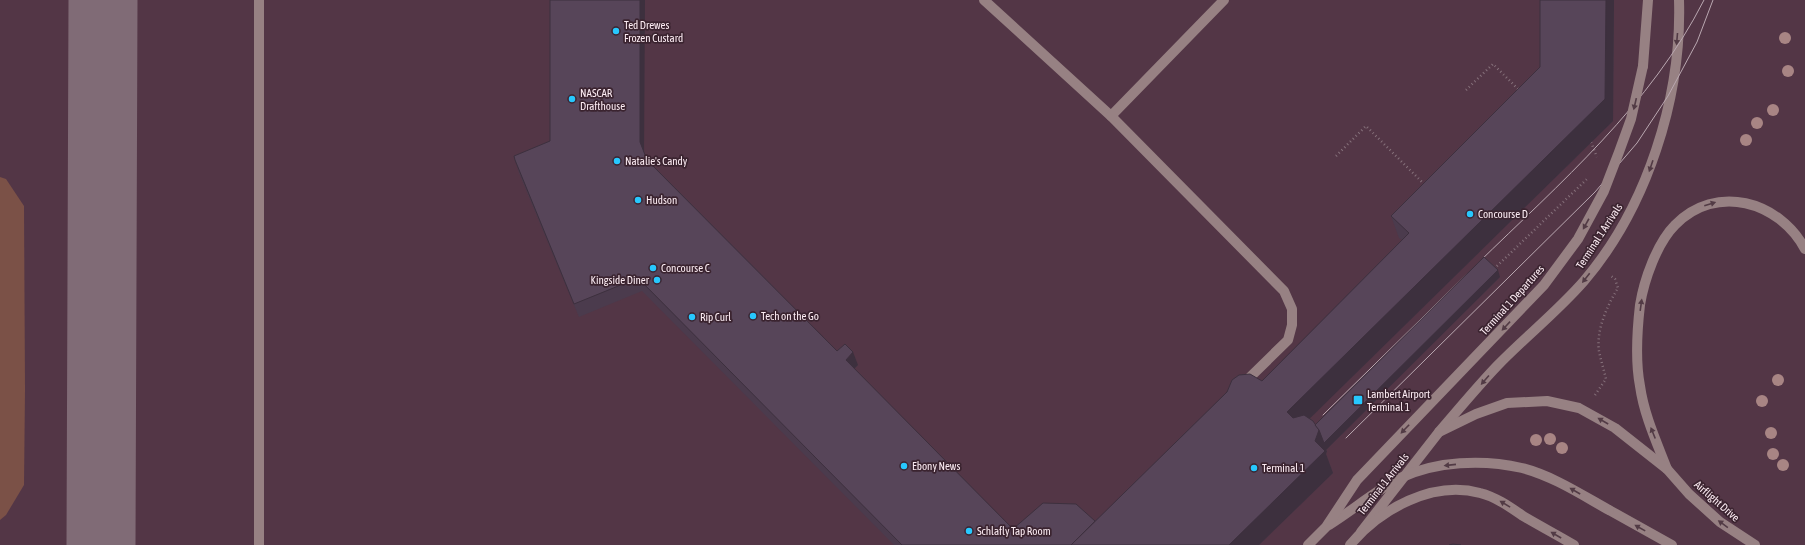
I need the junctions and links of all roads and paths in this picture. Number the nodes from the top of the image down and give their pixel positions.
1 (259, 0) edge
2 (984, 0) edge
3 (1224, 0) edge
4 (1648, 0) edge
5 (1679, 0) edge
6 (1466, 90) dead end
7 (1523, 94) edge
8 (1111, 116) junction
9 (1591, 142) dead end
10 (1336, 156) dead end
11 (1598, 158) dead end
12 (1590, 177) dead end
13 (1428, 187) edge
14 (1805, 249) edge
15 (1493, 270) edge
16 (1608, 274) dead end
17 (1238, 390) edge
18 (1595, 395) dead end
19 (1439, 432) junction
20 (1667, 469) junction
21 (1326, 527) junction
22 (1361, 532) junction
23 (259, 545) edge
24 (1308, 545) edge
25 (1350, 545) edge
26 (1574, 545) edge
27 (1672, 545) edge
28 (1755, 545) edge

1 - 23 street
2 - 8 street
3 - 8 street
4 -> 21 street, Terminal 1 Departures, bridge
5 -> 19 street, Terminal 1 Arrivals
6 - 7 path
8 - 17 street
9 - 11 path
10 - 13 path
12 - 15 path
20 -> 14 street
16 - 18 path
20 -> 19 street, Terminal 1 Arrivals
19 - 22 street, Terminal 1 Arrivals
28 -> 20 street, Airflight Drive
21 - 24 street, Terminal 1 Departures, bridge
27 -> 21 street, Terminal 1 Departures, bridge
22 - 25 street, Terminal 1 Arrivals
26 -> 22 street, Terminal 1 Arrivals

